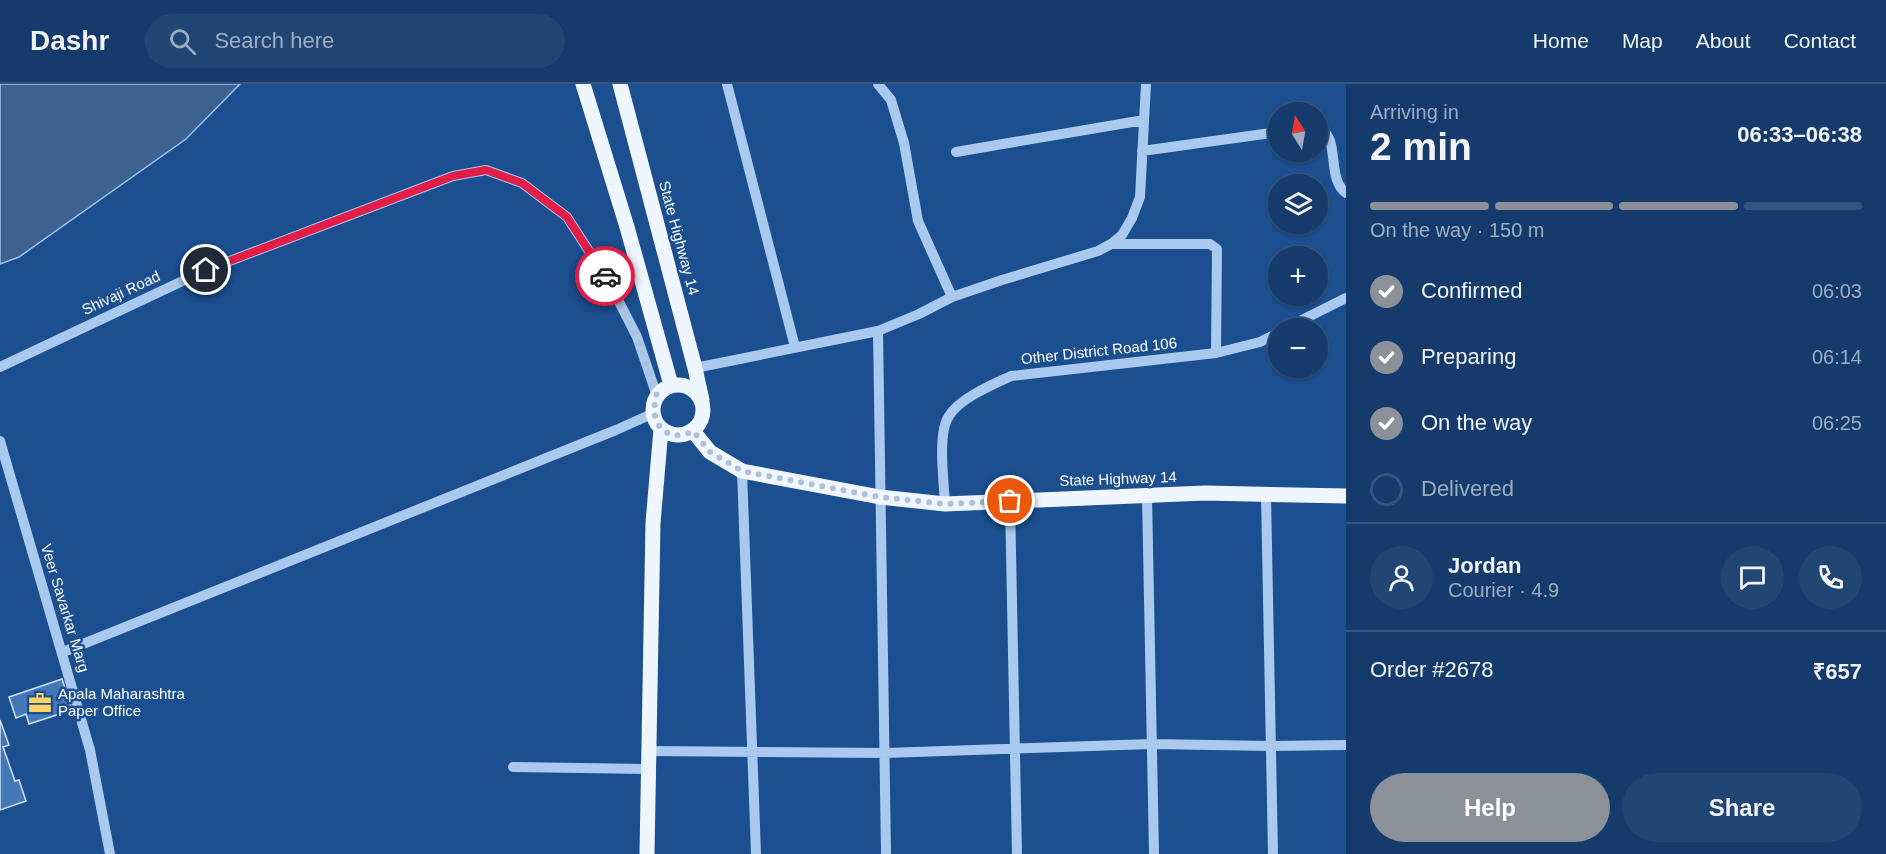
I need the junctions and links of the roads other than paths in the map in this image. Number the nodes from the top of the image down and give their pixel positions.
1 (583, 84) edge
2 (727, 84) edge
3 (878, 84) edge
4 (1146, 84) edge
5 (622, 90) edge
6 (1144, 120) junction
7 (1268, 133) edge
8 (1328, 134) edge
9 (1142, 151) junction
10 (956, 152) dead end
11 (1346, 193) edge
12 (1110, 244) junction
13 (952, 297) junction
14 (1346, 297) edge
15 (1305, 318) edge
16 (878, 331) junction
17 (1268, 338) edge
18 (795, 347) junction
19 (1216, 353) junction
20 (0, 367) edge
21 (695, 368) junction
22 (671, 385) junction
23 (657, 396) junction
24 (702, 400) junction
25 (654, 413) junction
26 (661, 429) junction
27 (693, 431) junction
28 (0, 441) edge
29 (742, 471) junction
30 (1266, 495) junction
31 (1147, 496) junction
32 (1346, 496) edge
33 (880, 497) junction
34 (1010, 501) junction
35 (945, 504) junction
36 (63, 652) junction
37 (1152, 744) junction
38 (1346, 745) edge
39 (1271, 746) junction
40 (1015, 747) junction
41 (648, 752) junction
42 (752, 753) junction
43 (885, 753) junction
44 (513, 767) dead end
45 (648, 769) junction
46 (110, 854) edge
47 (646, 854) edge
48 (756, 854) edge
49 (886, 854) edge
50 (1017, 854) edge
51 (1154, 854) edge
52 (1273, 854) edge

1 - 22 main road
2 - 18 street
3 - 13 street
4 - 6 street
5 - 21 main road, State Highway 14
6 - 9 street
6 - 10 street
7 - 9 street
8 - 11 street
9 - 12 street
12 - 13 street
12 - 19 street
13 - 16 street
14 - 15 street
16 - 18 street
16 - 33 street
17 - 19 street, Other District Road 106
18 - 21 street
19 - 35 street, Other District Road 106
20 - 23 street, Shivaji Road
21 - 24 main road, State Highway 14
22 - 23 main road
22 - 24 main road
23 - 25 main road
24 - 27 main road
25 - 26 main road
25 - 36 street
26 - 27 main road
26 - 41 main road
27 - 29 main road, State Highway 14
28 - 36 street, Veer Savarkar Marg
29 - 33 main road, State Highway 14
29 - 42 street
30 - 31 main road, State Highway 14
30 - 32 main road, State Highway 14
30 - 39 street
31 - 34 main road, State Highway 14
31 - 37 street
33 - 35 main road, State Highway 14
33 - 43 street
34 - 35 main road, State Highway 14
34 - 40 street
36 - 46 street, Veer Savarkar Marg
37 - 39 street
37 - 40 street
37 - 51 street
38 - 39 street
39 - 52 street
40 - 43 street
40 - 50 street
41 - 42 street
41 - 45 main road
42 - 43 street
42 - 48 street
43 - 49 street
44 - 45 street
45 - 47 main road

